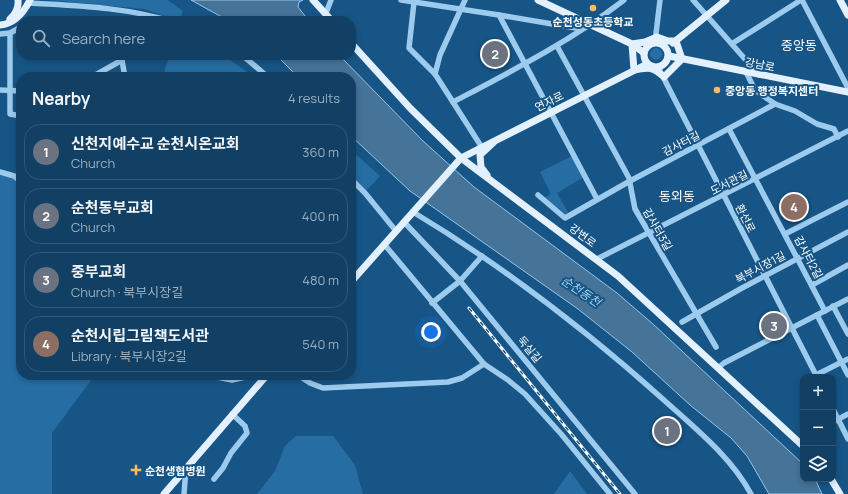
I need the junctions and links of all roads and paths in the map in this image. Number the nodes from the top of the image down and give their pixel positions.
1 (18, 0) edge
2 (313, 0) edge
3 (331, 0) edge
4 (401, 0) edge
5 (465, 0) edge
6 (538, 0) edge
7 (624, 0) edge
8 (660, 0) edge
9 (693, 0) edge
10 (726, 0) edge
11 (802, 0) edge
12 (840, 0) edge
13 (30, 1) edge
14 (414, 2) junction
15 (460, 9) junction
16 (324, 12) junction
17 (499, 15) junction
18 (708, 15) junction
19 (848, 15) edge
20 (19, 16) edge
21 (152, 16) edge
22 (328, 16) edge
23 (16, 18) edge
24 (0, 24) edge
25 (592, 25) junction
26 (16, 30) edge
27 (10, 33) junction
28 (0, 34) edge
29 (656, 39) junction
30 (676, 41) junction
31 (733, 43) junction
32 (632, 44) junction
33 (557, 46) junction
34 (667, 48) junction
35 (356, 49) edge
36 (644, 53) junction
37 (669, 56) junction
38 (682, 59) junction
39 (118, 60) edge
40 (122, 60) edge
41 (248, 60) edge
42 (525, 64) junction
43 (647, 64) junction
44 (658, 67) junction
45 (634, 70) junction
46 (100, 72) edge
47 (124, 72) edge
48 (262, 72) edge
49 (746, 72) junction
50 (435, 74) junction
51 (760, 75) junction
52 (664, 77) junction
53 (848, 88) edge
54 (0, 90) edge
55 (11, 91) junction
56 (16, 91) edge
57 (848, 92) edge
58 (584, 96) junction
59 (453, 102) junction
60 (775, 104) junction
61 (551, 112) junction
62 (16, 115) edge
63 (729, 129) junction
64 (848, 131) edge
65 (502, 136) junction
66 (838, 137) junction
67 (481, 146) junction
68 (698, 146) junction
69 (461, 158) junction
70 (0, 172) edge
71 (16, 178) edge
72 (756, 179) junction
73 (490, 180) junction
74 (630, 181) junction
75 (356, 184) edge
76 (538, 195) dead end
77 (723, 196) junction
78 (597, 199) junction
79 (848, 202) edge
80 (415, 210) junction
81 (404, 222) junction
82 (396, 231) junction
83 (648, 232) junction
84 (848, 232) edge
85 (785, 234) junction
86 (384, 244) junction
87 (482, 256) junction
88 (798, 258) junction
89 (597, 259) junction
90 (848, 265) edge
91 (356, 276) edge
92 (765, 276) junction
93 (460, 281) junction
94 (812, 285) junction
95 (848, 299) edge
96 (432, 303) junction
97 (833, 306) junction
98 (825, 311) junction
99 (696, 313) junction
100 (817, 315) junction
101 (682, 322) dead end
102 (791, 328) junction
103 (848, 334) edge
104 (716, 347) dead end
105 (848, 359) edge
106 (842, 362) junction
107 (484, 364) junction
108 (718, 368) junction
109 (815, 374) edge
110 (820, 374) edge
111 (848, 375) edge
112 (263, 380) edge
113 (305, 380) edge
114 (232, 414) junction
115 (848, 414) edge
116 (836, 421) edge
117 (848, 439) edge
118 (800, 441) edge
119 (186, 468) junction
120 (214, 479) dead end
121 (833, 482) edge
122 (171, 485) junction
123 (160, 494) edge
124 (164, 494) edge
125 (184, 494) edge
126 (610, 494) edge
127 (635, 494) edge
128 (751, 494) edge
129 (840, 494) edge

1 - 24 main road
2 - 16 main road
3 - 16 street
4 - 14 street
5 - 15 street
6 - 25 main road
7 - 25 street
8 - 29 street
9 - 18 street
10 - 18 main road
11 - 31 street
11 - 53 street
12 - 19 main road
13 - 20 main road
13 - 21 street
14 - 15 street
14 - 50 street
15 - 17 street
15 - 50 street
16 - 22 main road
17 - 25 street
17 - 42 street
18 - 30 main road
18 - 31 street
23 - 24 main road
25 - 32 main road
25 - 33 street
26 - 27 street
27 - 28 street
27 - 55 street
29 - 30 main road
29 - 32 main road
29 - 34 main road
29 - 36 main road
30 - 34 main road
30 - 38 main road
31 - 51 street
32 - 36 main road
32 - 45 main road
33 - 42 street
33 - 58 street, 감사터3길
34 - 37 main road
35 - 69 main road, 강변로
36 - 43 main road
37 - 38 main road, 강남로
37 - 44 main road
38 - 49 main road, 강남로
38 - 52 main road
39 - 46 street
40 - 47 street
41 - 48 street
42 - 59 street
42 - 61 street
43 - 44 main road
43 - 45 main road, 연자로
44 - 52 street, 환선로
45 - 52 main road
45 - 58 main road, 연자로
49 - 51 main road, 강남로
49 - 60 street
50 - 59 street
51 - 57 main road, 강남로
52 - 68 street, 환선로
54 - 55 street
55 - 56 street
55 - 62 street
58 - 61 main road, 연자로
58 - 74 street, 감사터3길
59 - 67 street
60 - 63 street, 감사터길
60 - 66 street
61 - 65 main road, 연자로
61 - 78 street
63 - 68 street, 감사터길
63 - 72 street, 감사터2길
64 - 66 street, 도서관길
65 - 67 main road, 연자로
65 - 73 main road
66 - 72 street, 도서관길
67 - 69 main road, 연자로
68 - 74 street, 감사터길
68 - 77 street, 환선로
69 - 73 main road, 강변로
69 - 80 main road, 연자로
70 - 71 street
72 - 77 street, 도서관길
72 - 85 street, 감사터2길
73 - 89 main road, 강변로
74 - 78 street, 감사터길
74 - 83 street, 감사터3길
75 - 82 street
76 - 78 street, 감사터길
77 - 83 street, 도서관길
77 - 92 street, 환선로
79 - 85 street
80 - 81 main road, 연자로
80 - 87 street
81 - 82 main road, 연자로
81 - 93 street, 둑실길
82 - 86 main road, 연자로
83 - 89 street, 도서관길
83 - 99 street, 감사터3길
84 - 88 street, 북부시장1길
85 - 88 street, 감사터2길
86 - 91 main road, 연자로
86 - 96 street
87 - 93 street
87 - 128 street
88 - 92 street, 북부시장1길
88 - 94 street, 감사터2길
89 - 108 main road, 강변로
90 - 94 street
92 - 99 street, 북부시장1길
92 - 102 street, 환선로
93 - 96 street
93 - 127 street, 둑실길
94 - 98 street, 감사터2길
95 - 97 street
96 - 107 street
97 - 98 street
97 - 103 street
98 - 100 street
99 - 101 street, 북부시장1길
99 - 104 street, 감사터3길
100 - 102 street
100 - 106 street
102 - 108 street
102 - 109 street, 환선로
105 - 106 street
106 - 110 street
106 - 111 street
107 - 113 street
107 - 126 street
108 - 118 main road, 강변로
112 - 114 main road
114 - 119 main road
114 - 120 street
115 - 116 street
116 - 117 street
119 - 122 main road
119 - 125 street
121 - 129 main road
122 - 123 main road
122 - 124 main road

